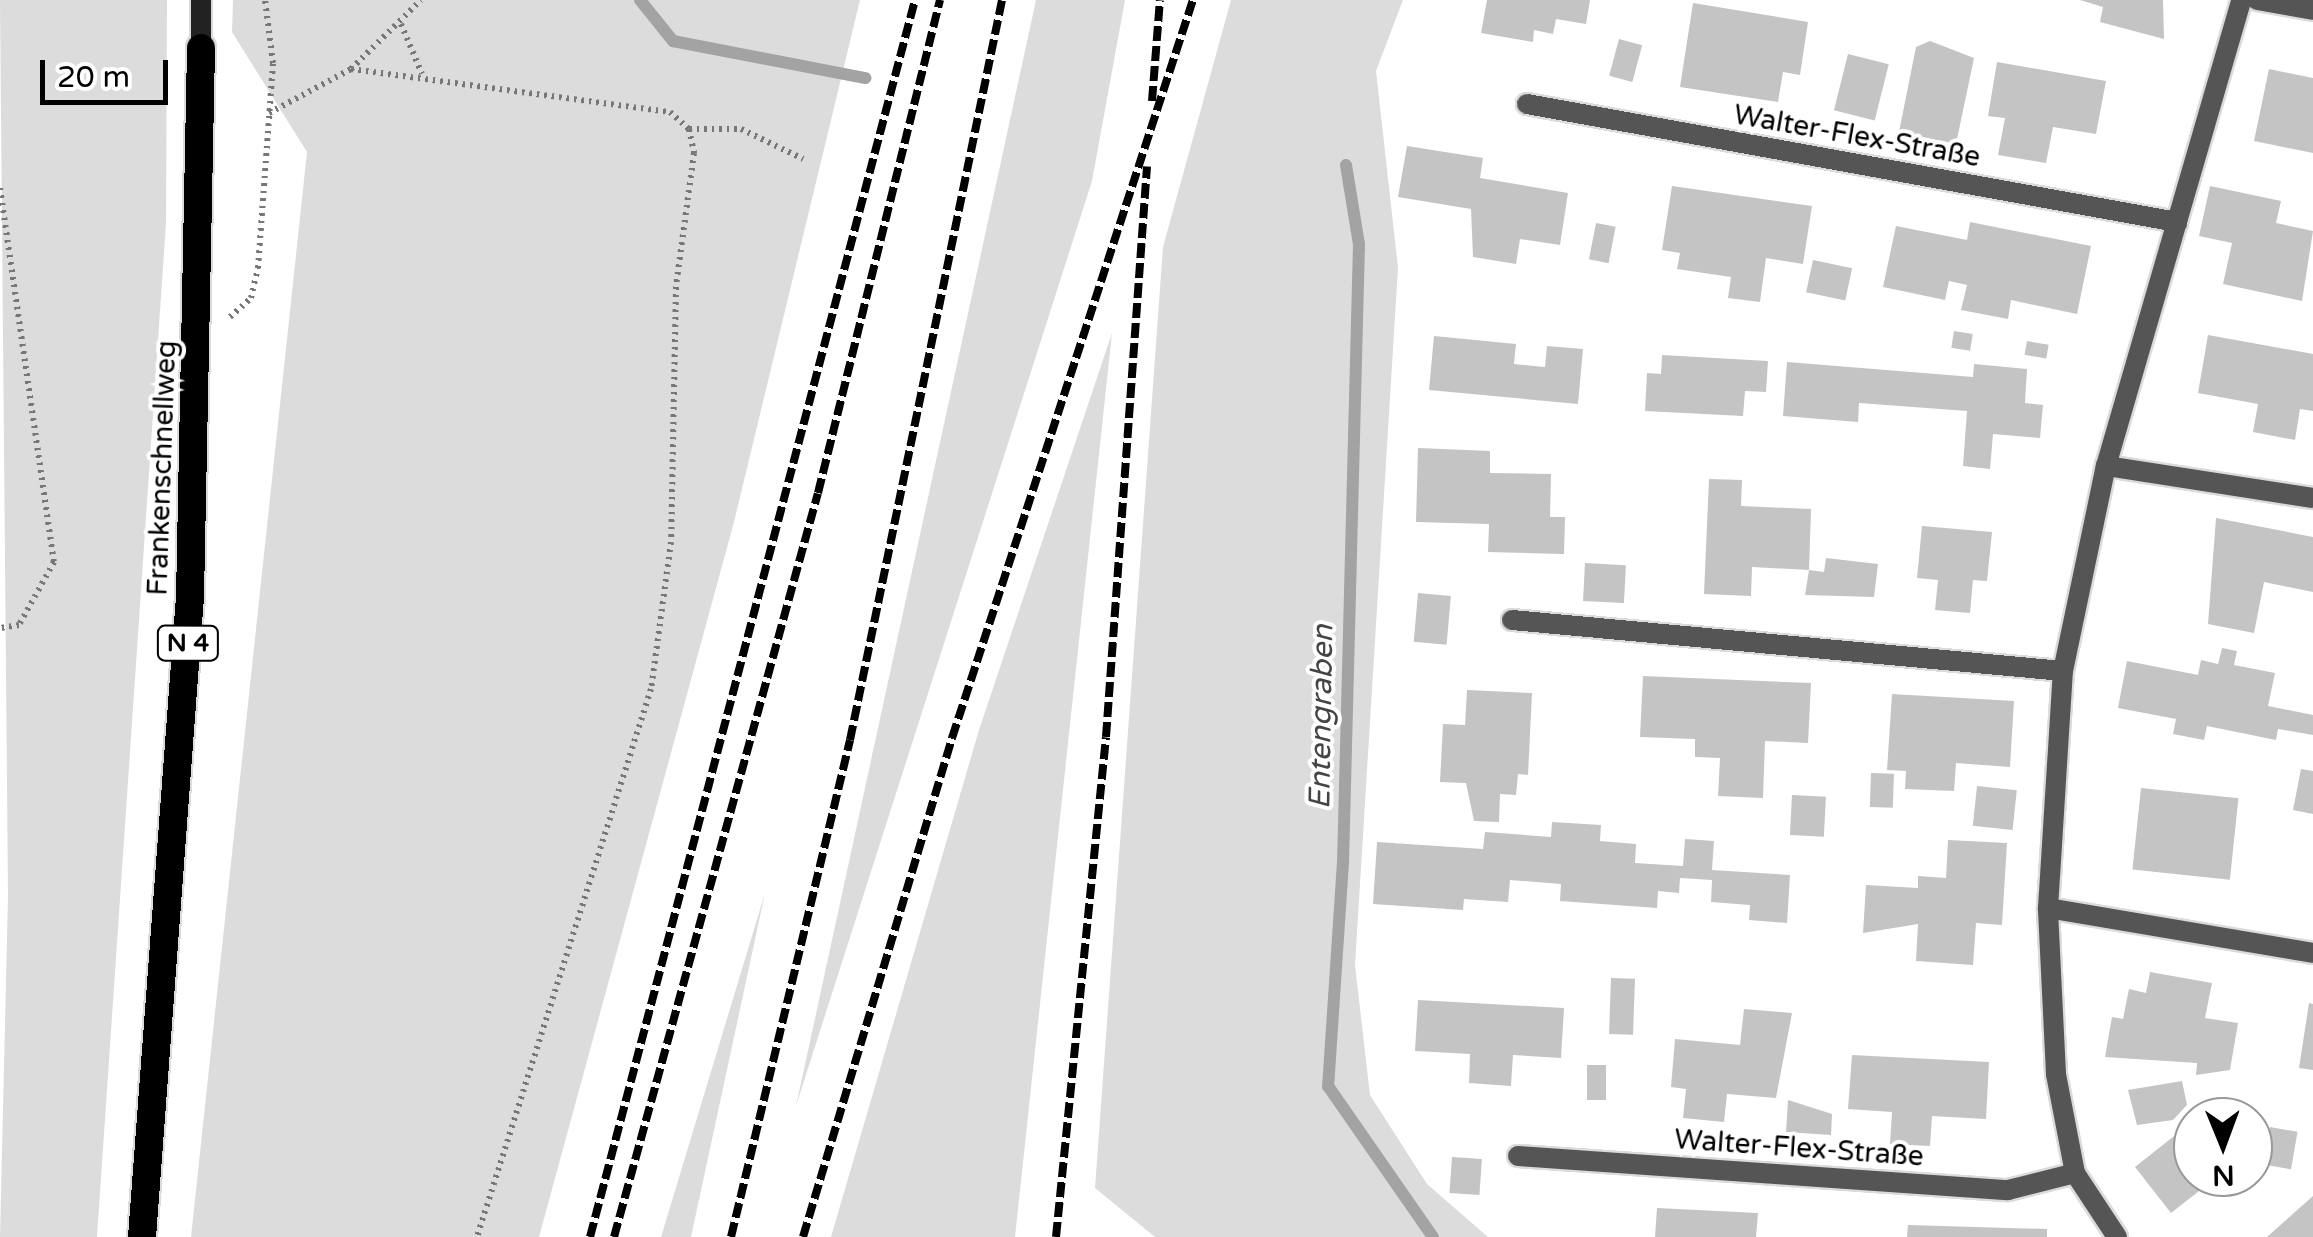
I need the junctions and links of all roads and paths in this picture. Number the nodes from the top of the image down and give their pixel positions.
1 (201, 0) edge
2 (266, 0) edge
3 (421, 0) edge
4 (2241, 0) edge
5 (2257, 0) edge
6 (2313, 10) edge
7 (401, 24) junction
8 (201, 48) joint
9 (351, 69) junction
10 (423, 75) junction
11 (1527, 104) dead end
12 (269, 113) junction
13 (689, 128) junction
14 (803, 159) dead end
15 (0, 188) edge
16 (2176, 222) junction
17 (199, 322) junction
18 (2106, 466) junction
19 (2313, 498) edge
20 (1512, 620) dead end
21 (0, 628) edge
22 (2062, 671) junction
23 (2048, 908) junction
24 (2313, 953) edge
25 (1518, 1156) dead end
26 (2074, 1174) junction
27 (142, 1237) edge
28 (478, 1237) edge
29 (2117, 1237) edge

1 - 8 main road, Frankenschnellweg / N 4
2 - 12 path
3 - 7 path
4 - 16 street
5 - 6 street
7 - 9 path
7 - 10 path
8 - 17 highway, Frankenschnellweg / N 4
9 - 10 path
9 - 12 path
10 - 13 path
11 - 16 street, Walter-Flex-Straße
12 - 17 path
13 - 14 path
13 - 28 path
15 - 21 path
16 - 18 street
17 - 27 highway, Frankenschnellweg / N 4
18 - 19 street
18 - 22 street
20 - 22 street
22 - 23 street
23 - 24 street
23 - 26 street
25 - 26 street, Walter-Flex-Straße
26 - 29 street

